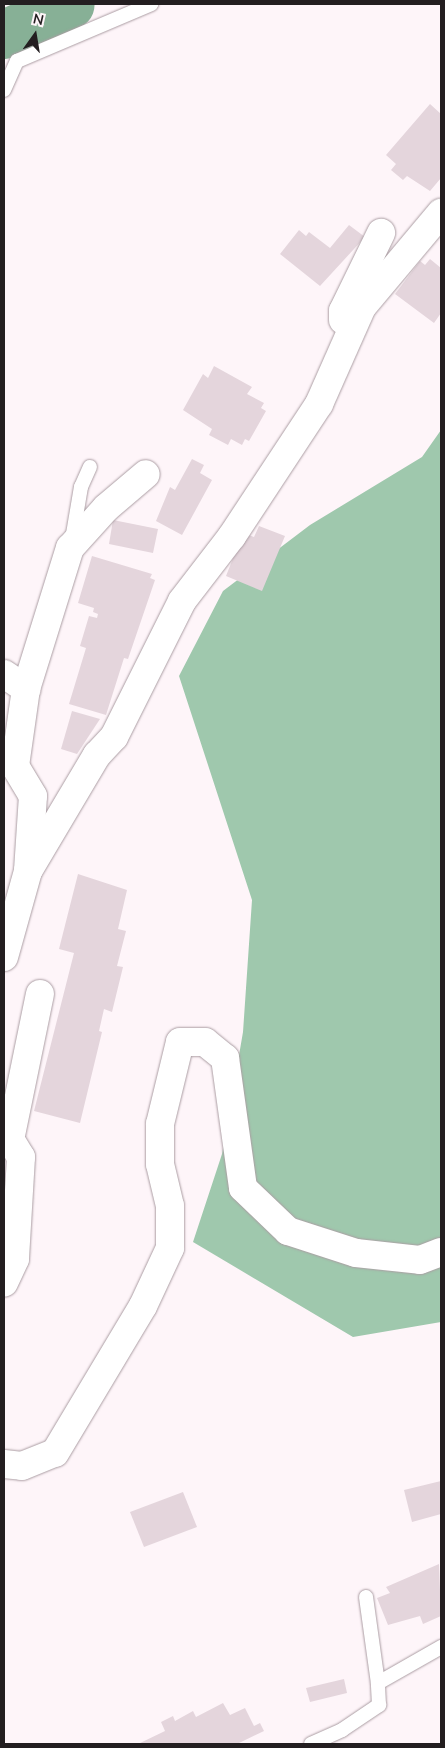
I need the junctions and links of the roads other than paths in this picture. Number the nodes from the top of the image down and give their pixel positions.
1 (151, 4) edge
2 (4, 90) edge
3 (441, 213) edge
4 (381, 232) dead end
5 (344, 346) junction
6 (90, 467) dead end
7 (146, 474) dead end
8 (70, 548) junction
9 (4, 674) edge
10 (26, 689) junction
11 (28, 870) junction
12 (4, 957) edge
13 (40, 994) dead end
14 (7, 1134) edge
15 (441, 1252) edge
16 (4, 1283) edge
17 (4, 1464) edge
18 (366, 1597) dead end
19 (441, 1647) edge
20 (378, 1682) junction
21 (310, 1744) edge

1 - 2 lane
3 - 5 street
4 - 5 street
5 - 11 street
6 - 8 lane
7 - 8 street
8 - 10 street
9 - 10 street
10 - 11 street
11 - 12 street
13 - 14 street
14 - 16 street
15 - 17 street
18 - 20 lane
19 - 20 lane
20 - 21 lane

